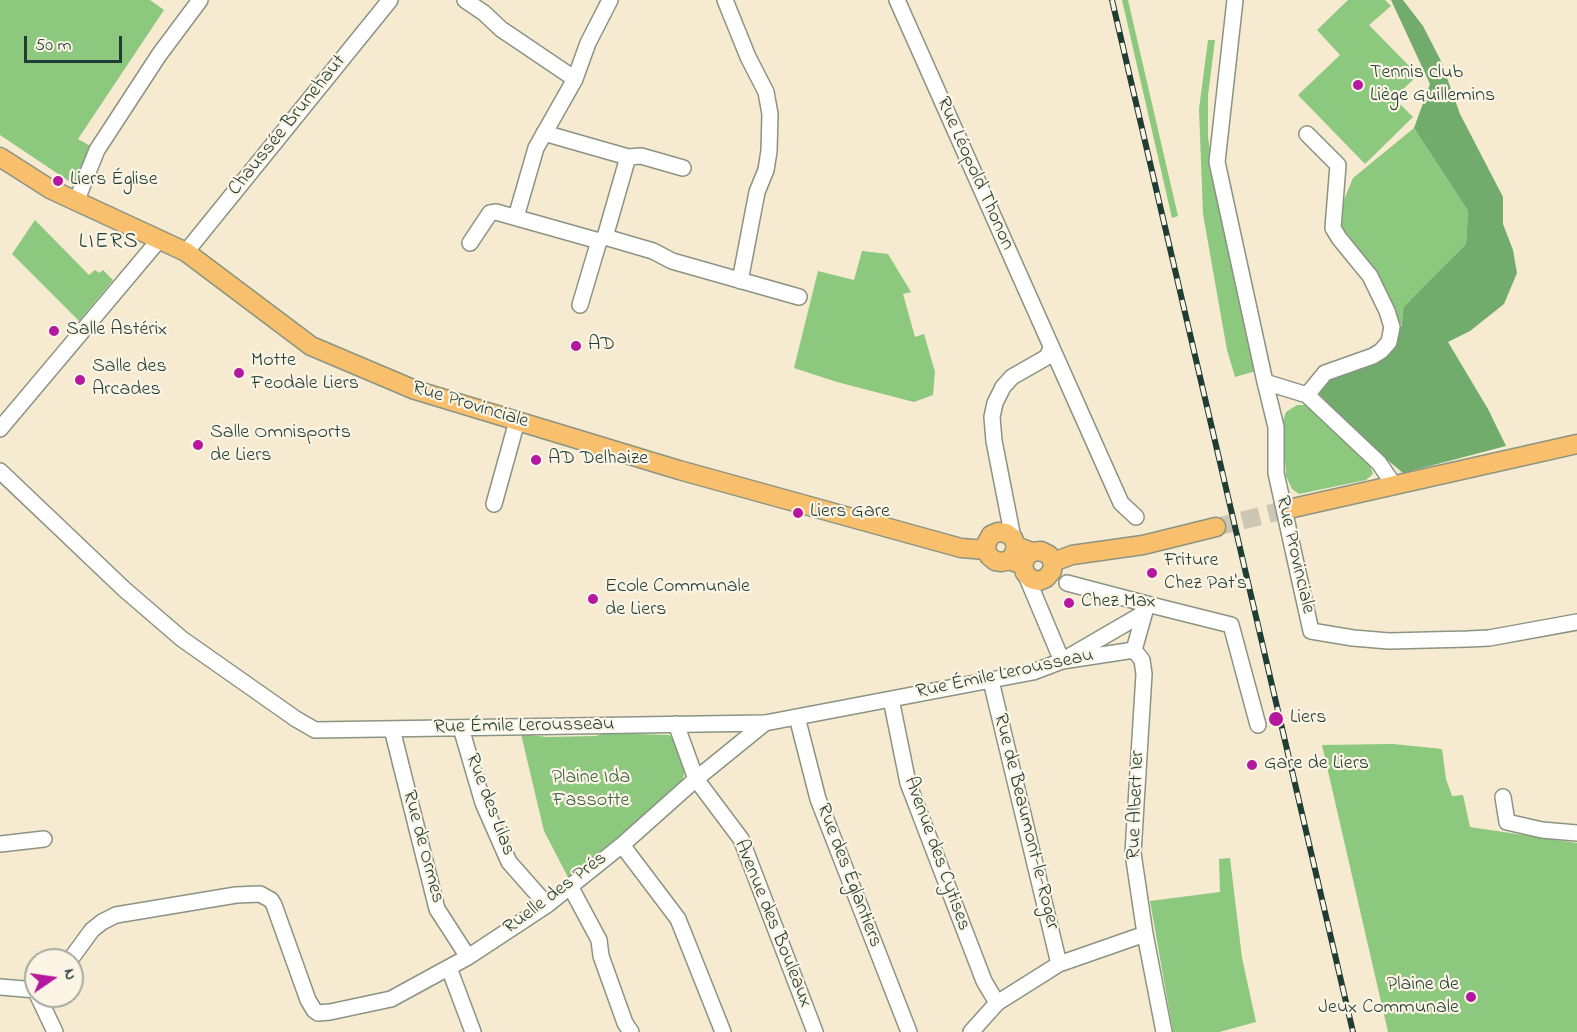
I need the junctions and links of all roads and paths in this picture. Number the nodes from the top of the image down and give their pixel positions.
1 (200, 0) edge
2 (390, 0) edge
3 (465, 0) edge
4 (610, 0) edge
5 (725, 0) edge
6 (897, 0) edge
7 (1235, 0) edge
8 (574, 79) junction
9 (544, 133) junction
10 (1307, 134) dead end
11 (0, 157) edge
12 (628, 157) junction
13 (683, 168) dead end
14 (76, 202) junction
15 (516, 217) junction
16 (602, 239) junction
17 (159, 240) junction
18 (470, 243) dead end
19 (186, 252) junction
20 (740, 280) junction
21 (799, 297) dead end
22 (580, 305) dead end
23 (1051, 348) junction
24 (1265, 382) junction
25 (1307, 395) junction
26 (517, 421) junction
27 (0, 429) edge
28 (1577, 444) edge
29 (0, 471) edge
30 (1394, 485) junction
31 (494, 504) dead end
32 (1293, 508) tunnel mouth
33 (1136, 517) dead end
34 (1216, 527) tunnel mouth
35 (986, 550) junction
36 (1017, 552) junction
37 (1050, 570) junction
38 (1067, 583) dead end
39 (1038, 601) junction
40 (1145, 608) junction
41 (1577, 622) edge
42 (1134, 650) junction
43 (1062, 661) junction
44 (991, 681) junction
45 (891, 699) junction
46 (797, 717) junction
47 (765, 723) junction
48 (676, 724) junction
49 (1258, 725) dead end
50 (461, 728) junction
51 (392, 729) junction
52 (696, 779) junction
53 (1503, 796) dead end
54 (1577, 833) edge
55 (44, 838) dead end
56 (0, 844) edge
57 (622, 845) junction
58 (570, 886) junction
59 (547, 905) junction
60 (1145, 934) junction
61 (79, 948) edge
62 (468, 957) junction
63 (1059, 964) junction
64 (449, 968) junction
65 (0, 987) edge
66 (24, 989) edge
67 (997, 1003) junction
68 (44, 1008) edge
69 (55, 1032) edge
70 (473, 1032) edge
71 (631, 1032) edge
72 (723, 1032) edge
73 (815, 1032) edge
74 (909, 1032) edge
75 (971, 1032) edge
76 (1164, 1032) edge

1 - 14 street
2 - 19 street, Chaussée Brunehaut
3 - 8 street
4 - 8 street
5 - 20 street
6 - 23 street, Rue Léopold Thonon
7 - 24 street
8 - 9 street
9 - 12 street
9 - 15 street
10 - 25 street
11 - 14 main road, Rue Provinciale
12 - 13 street
12 - 16 street
14 - 17 main road, Rue Provinciale
15 - 16 street
15 - 18 street
16 - 20 street
16 - 22 street
17 - 19 main road, Rue Provinciale
17 - 27 street
19 - 26 main road, Rue Provinciale
20 - 21 street
23 - 33 street, Rue Léopold Thonon
23 - 36 street
24 - 25 street
24 - 41 street, Rue Provinciale
25 - 30 street
26 - 31 street
26 - 35 main road, Rue Provinciale
28 - 30 main road, Rue Provinciale
29 - 51 street, Rue Émile Lerousseau
30 - 32 main road, Rue Provinciale
34 - 37 main road, Rue Provinciale
35 - 36 main road, Rue Provinciale
35 - 36 main road
36 - 37 main road, Rue Provinciale
36 - 37 main road, Rue Provinciale
36 - 39 street
37 - 39 street
38 - 40 street
39 - 43 street
40 - 42 street
40 - 43 street
40 - 49 street
42 - 43 street, Rue Émile Lerousseau
42 - 60 street, Rue Albert Ier
43 - 44 street, Rue Émile Lerousseau
44 - 45 street, Rue Émile Lerousseau
44 - 63 street, Rue de Beaumont-le-Roger
45 - 46 street, Rue Émile Lerousseau
45 - 67 street, Avenue des Cytises
46 - 47 street, Rue Émile Lerousseau
46 - 74 street, Rue des Églantiers
47 - 48 street, Rue Émile Lerousseau
47 - 52 street, Ruelle des Prés
48 - 50 street, Rue Émile Lerousseau
48 - 52 street, Avenue des Bouleaux
50 - 51 street, Rue Émile Lerousseau
50 - 59 street, Rue des Lilas
51 - 62 street, Rue de Ormes
52 - 57 street, Ruelle des Prés
52 - 73 street, Avenue des Bouleaux
53 - 54 street
55 - 56 street
57 - 58 street, Ruelle des Prés
57 - 72 street
58 - 59 street, Ruelle des Prés
58 - 71 street
59 - 62 street, Ruelle des Prés
60 - 63 street
60 - 76 street, Rue Albert Ier
61 - 64 street, Ruelle des Prés
62 - 64 street, Ruelle des Prés
63 - 67 street
64 - 70 street
65 - 66 street
67 - 75 street
68 - 69 street

